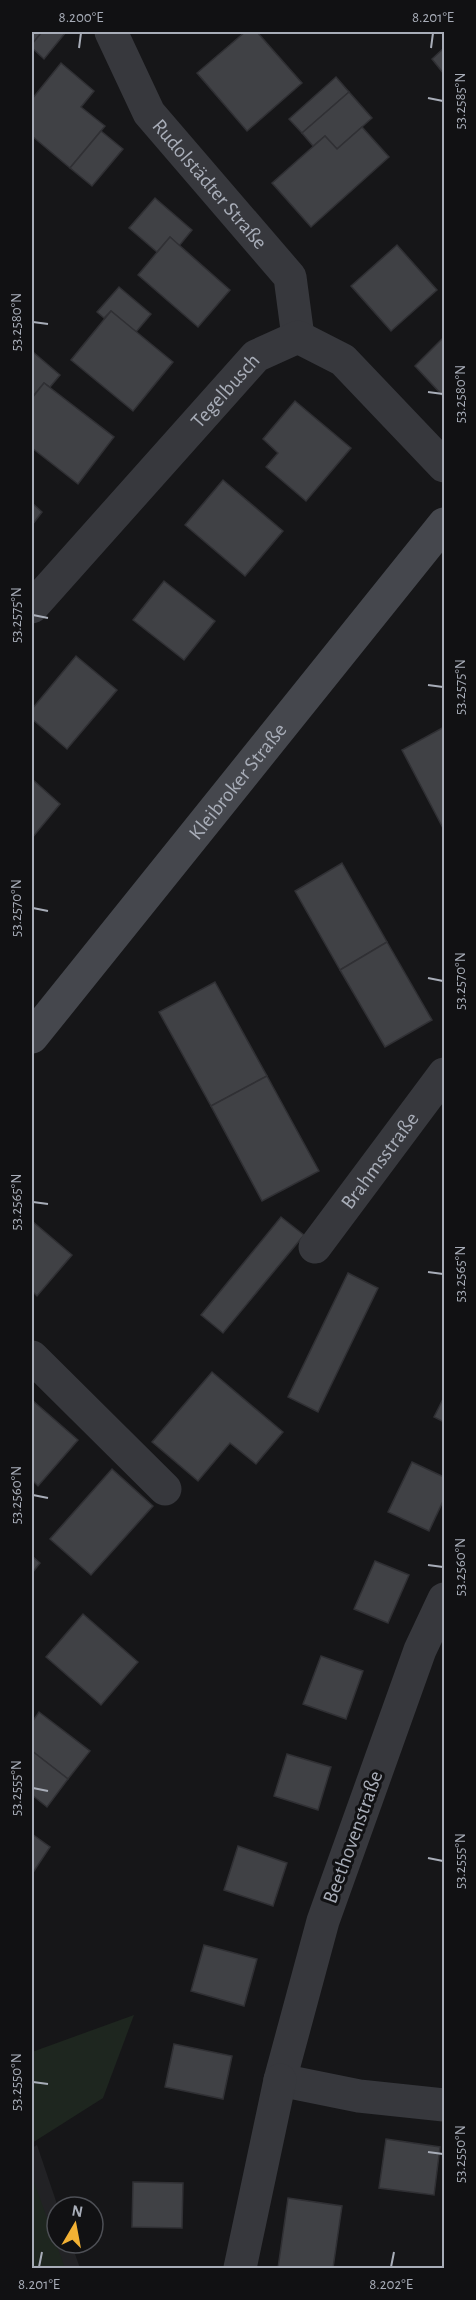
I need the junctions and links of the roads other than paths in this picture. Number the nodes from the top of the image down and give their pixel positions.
1 (111, 32) edge
2 (298, 337) junction
3 (444, 466) edge
4 (444, 524) edge
5 (32, 607) edge
6 (32, 1037) edge
7 (444, 1074) edge
8 (315, 1247) dead end
9 (32, 1357) edge
10 (165, 1488) dead end
11 (444, 1599) edge
12 (432, 1651) edge
13 (280, 2080) junction
14 (444, 2105) edge
15 (240, 2268) edge

1 - 2 street, Rudolstädter Straße
2 - 3 street
2 - 5 street, Tegelbusch
4 - 6 street, Kleibroker Straße
7 - 8 street, Brahmsstraße
9 - 10 street
11 - 12 street, Beethovenstraße
12 - 13 street, Beethovenstraße
13 - 14 street
13 - 15 street, Beethovenstraße

